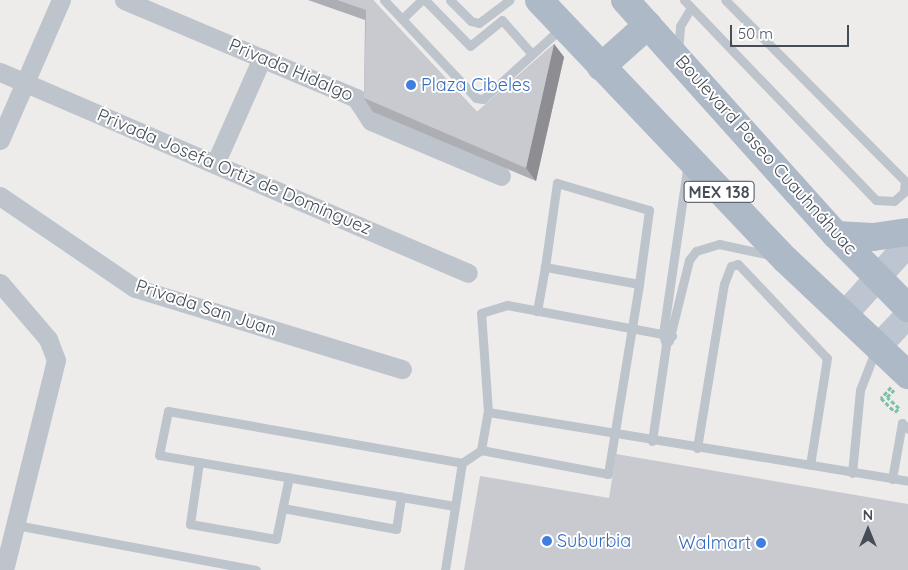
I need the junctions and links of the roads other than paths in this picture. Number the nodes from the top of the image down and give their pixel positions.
1 (61, 0) edge
2 (124, 0) edge
3 (384, 0) edge
4 (423, 0) edge
5 (450, 0) edge
6 (509, 0) edge
7 (539, 0) edge
8 (684, 0) edge
9 (725, 0) edge
10 (692, 8) junction
11 (637, 10) edge
12 (402, 19) junction
13 (563, 26) junction
14 (532, 54) junction
15 (678, 56) junction
16 (262, 58) junction
17 (601, 67) junction
18 (0, 72) edge
19 (26, 82) junction
20 (0, 140) edge
21 (689, 161) junction
22 (215, 164) junction
23 (501, 176) dead end
24 (0, 196) edge
25 (908, 232) edge
26 (836, 235) junction
27 (908, 244) edge
28 (786, 260) junction
29 (545, 267) junction
30 (468, 273) dead end
31 (877, 278) junction
32 (0, 283) edge
33 (639, 284) junction
34 (908, 308) edge
35 (537, 311) junction
36 (844, 315) junction
37 (908, 315) edge
38 (632, 328) junction
39 (668, 335) junction
40 (878, 347) junction
41 (402, 370) dead end
42 (908, 375) edge
43 (488, 412) junction
44 (908, 429) edge
45 (614, 435) junction
46 (652, 441) junction
47 (697, 448) junction
48 (482, 450) junction
49 (200, 462) junction
50 (462, 463) junction
51 (810, 464) junction
52 (852, 473) junction
53 (289, 477) junction
54 (892, 479) junction
55 (908, 481) edge
56 (401, 496) junction
57 (454, 506) junction
58 (283, 508) junction
59 (16, 526) junction
60 (4, 570) edge
61 (256, 570) edge
62 (446, 570) edge

1 - 19 street
2 - 16 street, Privada Hidalgo
3 - 12 lane
4 - 12 lane
4 - 14 lane
5 - 6 lane
7 - 13 main road, MEX 138
8 - 10 lane
9 - 10 lane
10 - 15 lane
11 - 15 main road, Boulevard Paseo Cuauhnáhuac / MEX 138
11 - 17 main road
12 - 14 lane
13 - 14 lane
13 - 17 main road, MEX 138
15 - 26 main road, Boulevard Paseo Cuauhnáhuac / MEX 138
16 - 22 street
16 - 23 street, Privada Hidalgo
17 - 21 main road, MEX 138
18 - 19 street, Privada Josefa Ortiz de Domínguez
19 - 20 street
19 - 22 street, Privada Josefa Ortiz de Domínguez
21 - 28 main road, MEX 138
21 - 39 lane
22 - 30 street, Privada Josefa Ortiz de Domínguez
24 - 41 street, Privada San Juan
25 - 26 main road
26 - 31 main road, Boulevard Paseo Cuauhnáhuac / MEX 138
27 - 31 street
28 - 36 main road, MEX 138
28 - 39 lane
29 - 33 lane
29 - 33 lane
29 - 35 lane
31 - 34 main road, Boulevard Paseo Cuauhnáhuac / MEX 138
31 - 36 street
32 - 59 street
33 - 38 lane
35 - 38 lane
35 - 43 lane
36 - 40 main road, MEX 138
37 - 40 street
38 - 39 lane
38 - 45 lane
39 - 46 lane
40 - 42 main road, MEX 138
40 - 52 lane
43 - 45 lane
43 - 48 lane
44 - 54 lane
45 - 46 lane
45 - 48 lane
46 - 47 lane
47 - 51 lane
47 - 51 lane
48 - 50 lane
49 - 50 lane
49 - 53 lane
49 - 58 lane
50 - 57 lane
51 - 52 lane
52 - 54 lane
53 - 56 lane
53 - 58 lane
54 - 55 lane
56 - 57 lane
56 - 58 lane
57 - 62 lane
59 - 60 street
59 - 61 lane

